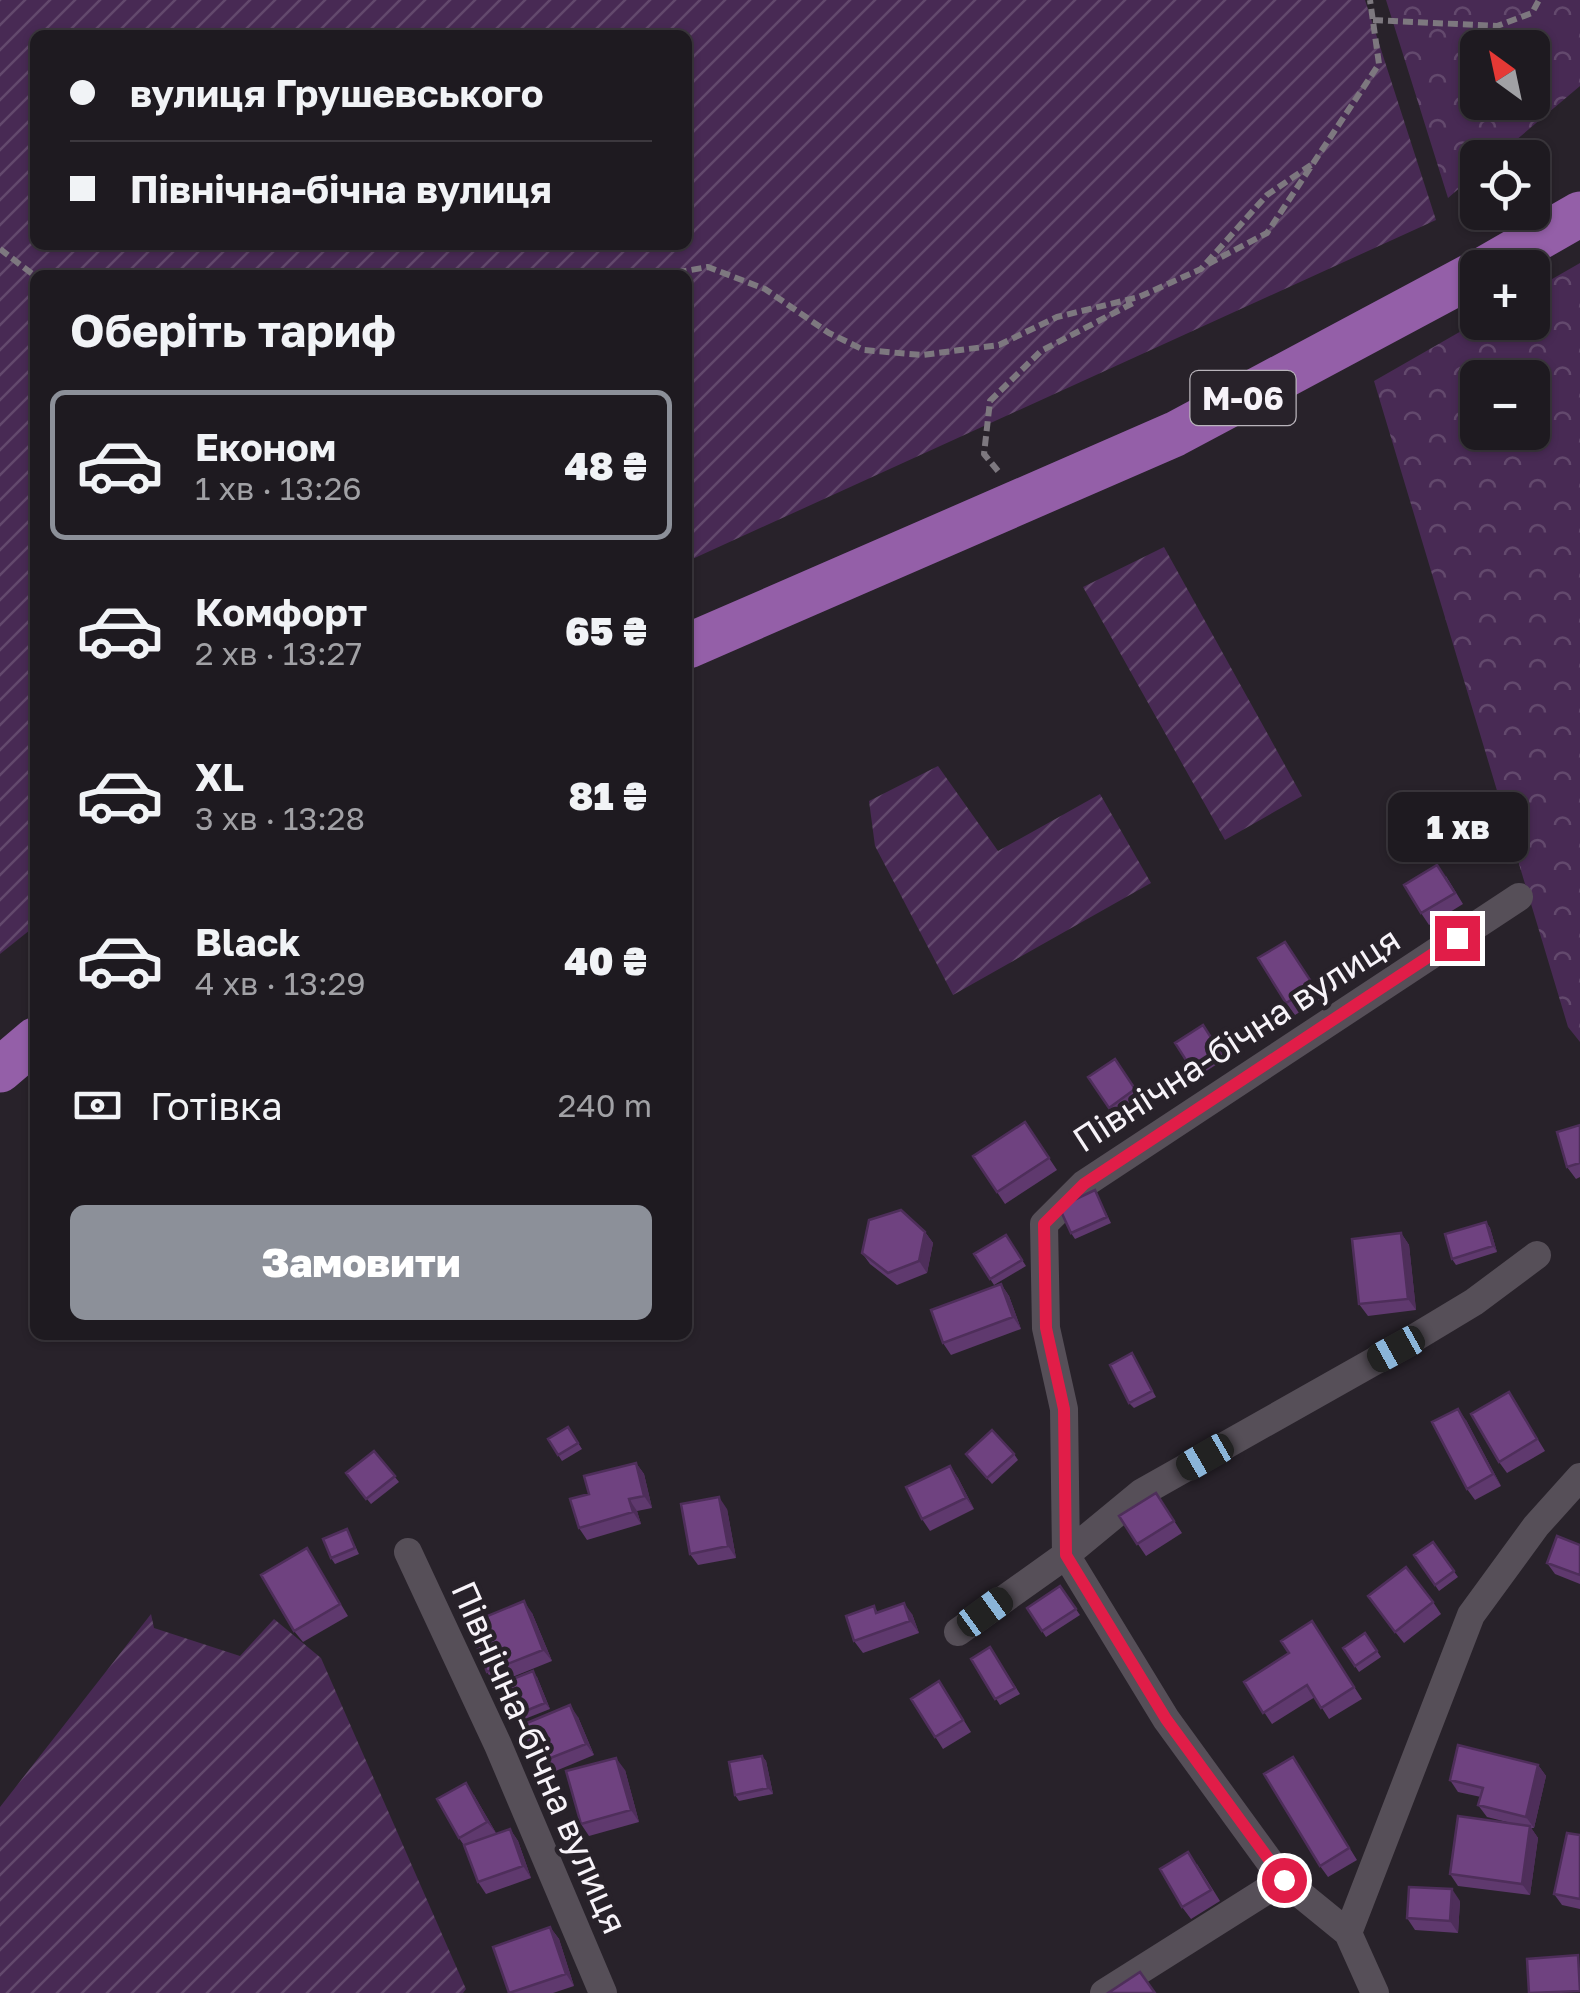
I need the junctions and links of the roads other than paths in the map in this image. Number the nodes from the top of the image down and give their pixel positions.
1 (1580, 214) edge
2 (1517, 250) edge
3 (1460, 282) edge
4 (692, 644) edge
5 (1519, 897) dead end
6 (30, 1044) edge
7 (0, 1070) edge
8 (1537, 1254) dead end
9 (1580, 1477) edge
10 (408, 1552) dead end
11 (1066, 1555) junction
12 (958, 1632) dead end
13 (1284, 1880) junction
14 (1348, 1933) junction
15 (603, 1993) edge
16 (1104, 1993) edge
17 (1375, 1993) edge

1 - 2 highway
3 - 4 highway, М-06
5 - 11 street, Північна-бічна вулиця
6 - 7 highway
8 - 11 street
9 - 14 street
10 - 15 street, Північна-бічна вулиця
11 - 12 street
11 - 13 street
13 - 14 street
13 - 16 street
14 - 17 street

